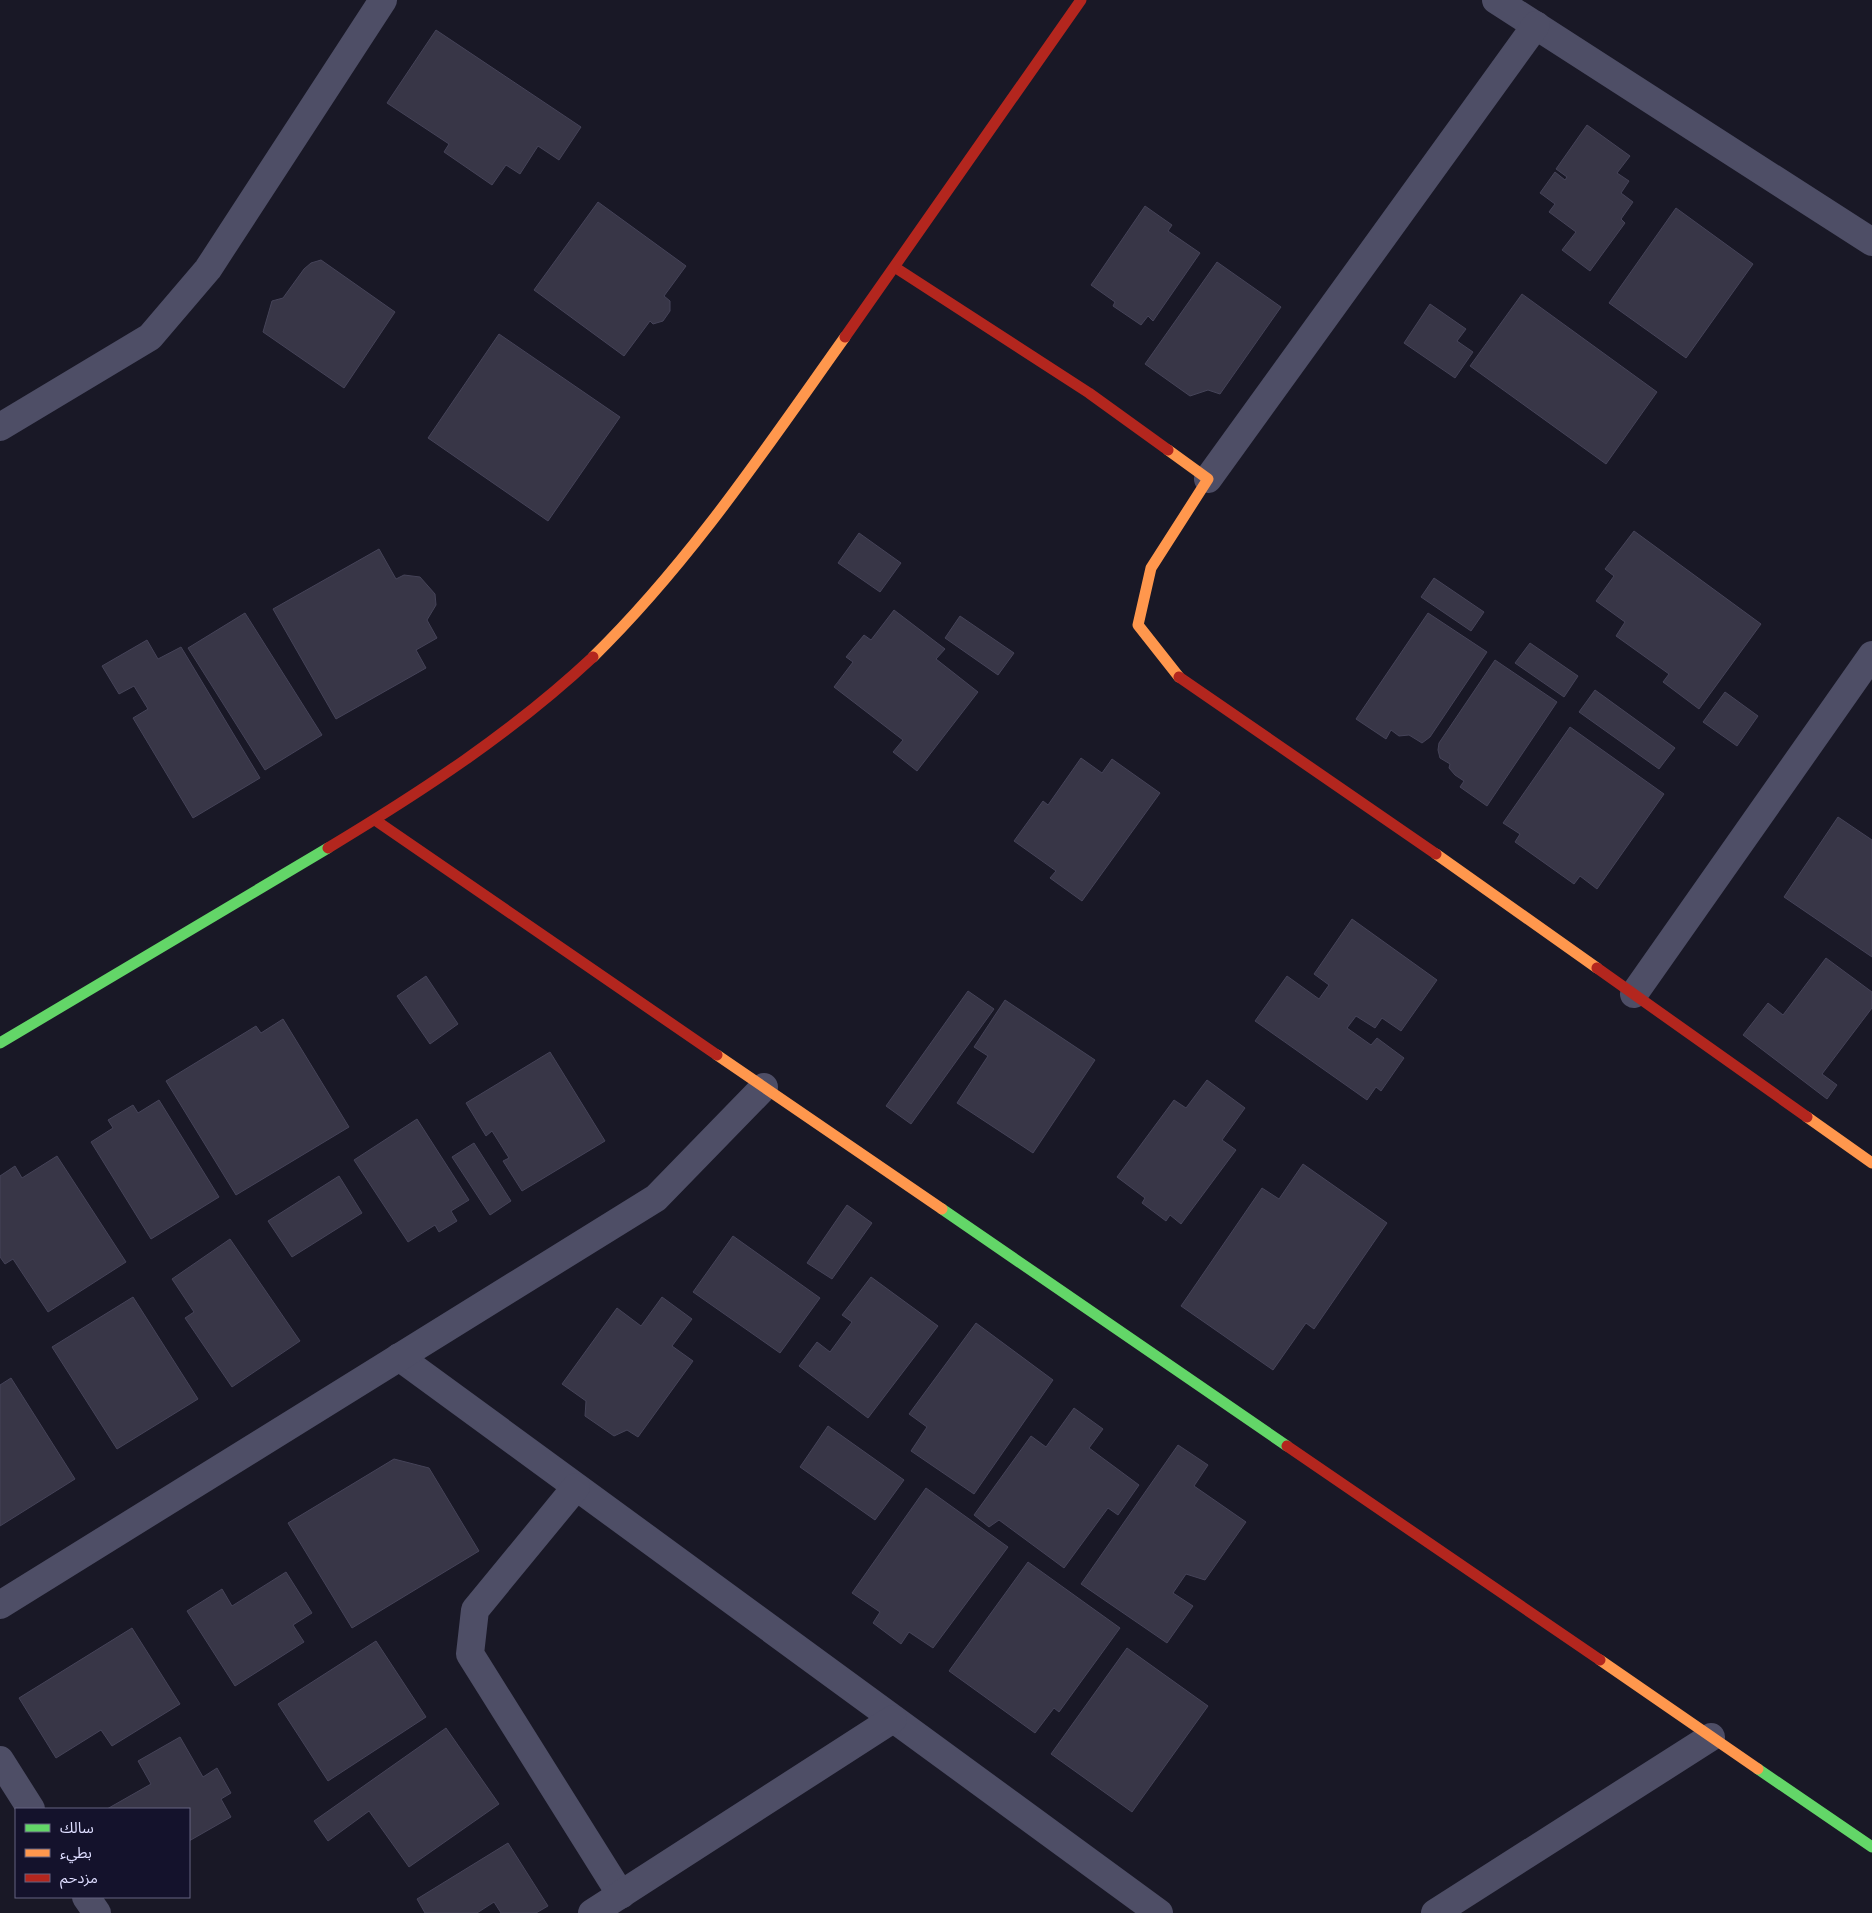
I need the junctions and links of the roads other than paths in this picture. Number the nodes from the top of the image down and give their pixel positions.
1 (383, 0) edge
2 (1081, 0) edge
3 (1496, 0) edge
4 (1536, 25) junction
5 (1872, 242) edge
6 (896, 268) junction
7 (0, 427) edge
8 (1208, 479) junction
9 (1872, 655) edge
10 (375, 820) junction
11 (1634, 994) junction
12 (0, 1043) edge
13 (764, 1087) junction
14 (1872, 1163) edge
15 (399, 1357) junction
16 (576, 1487) junction
17 (0, 1605) edge
18 (894, 1719) junction
19 (1712, 1736) junction
20 (0, 1760) edge
21 (30, 1808) edge
22 (1872, 1847) edge
23 (621, 1895) junction
24 (87, 1898) edge
25 (97, 1913) edge
26 (592, 1913) edge
27 (1159, 1913) edge
28 (1435, 1913) edge

1 - 7 street
2 - 6 street
3 - 4 street
4 - 5 street
4 - 8 street
6 - 8 street
6 - 10 street
8 - 11 street
9 - 11 street
10 - 12 street
10 - 13 street
11 - 14 street
13 - 15 street
13 - 19 street
15 - 16 street
15 - 17 street
16 - 18 street
16 - 23 street
18 - 23 street
18 - 27 street
19 - 22 street
19 - 28 street
20 - 21 street
23 - 26 street
24 - 25 street

